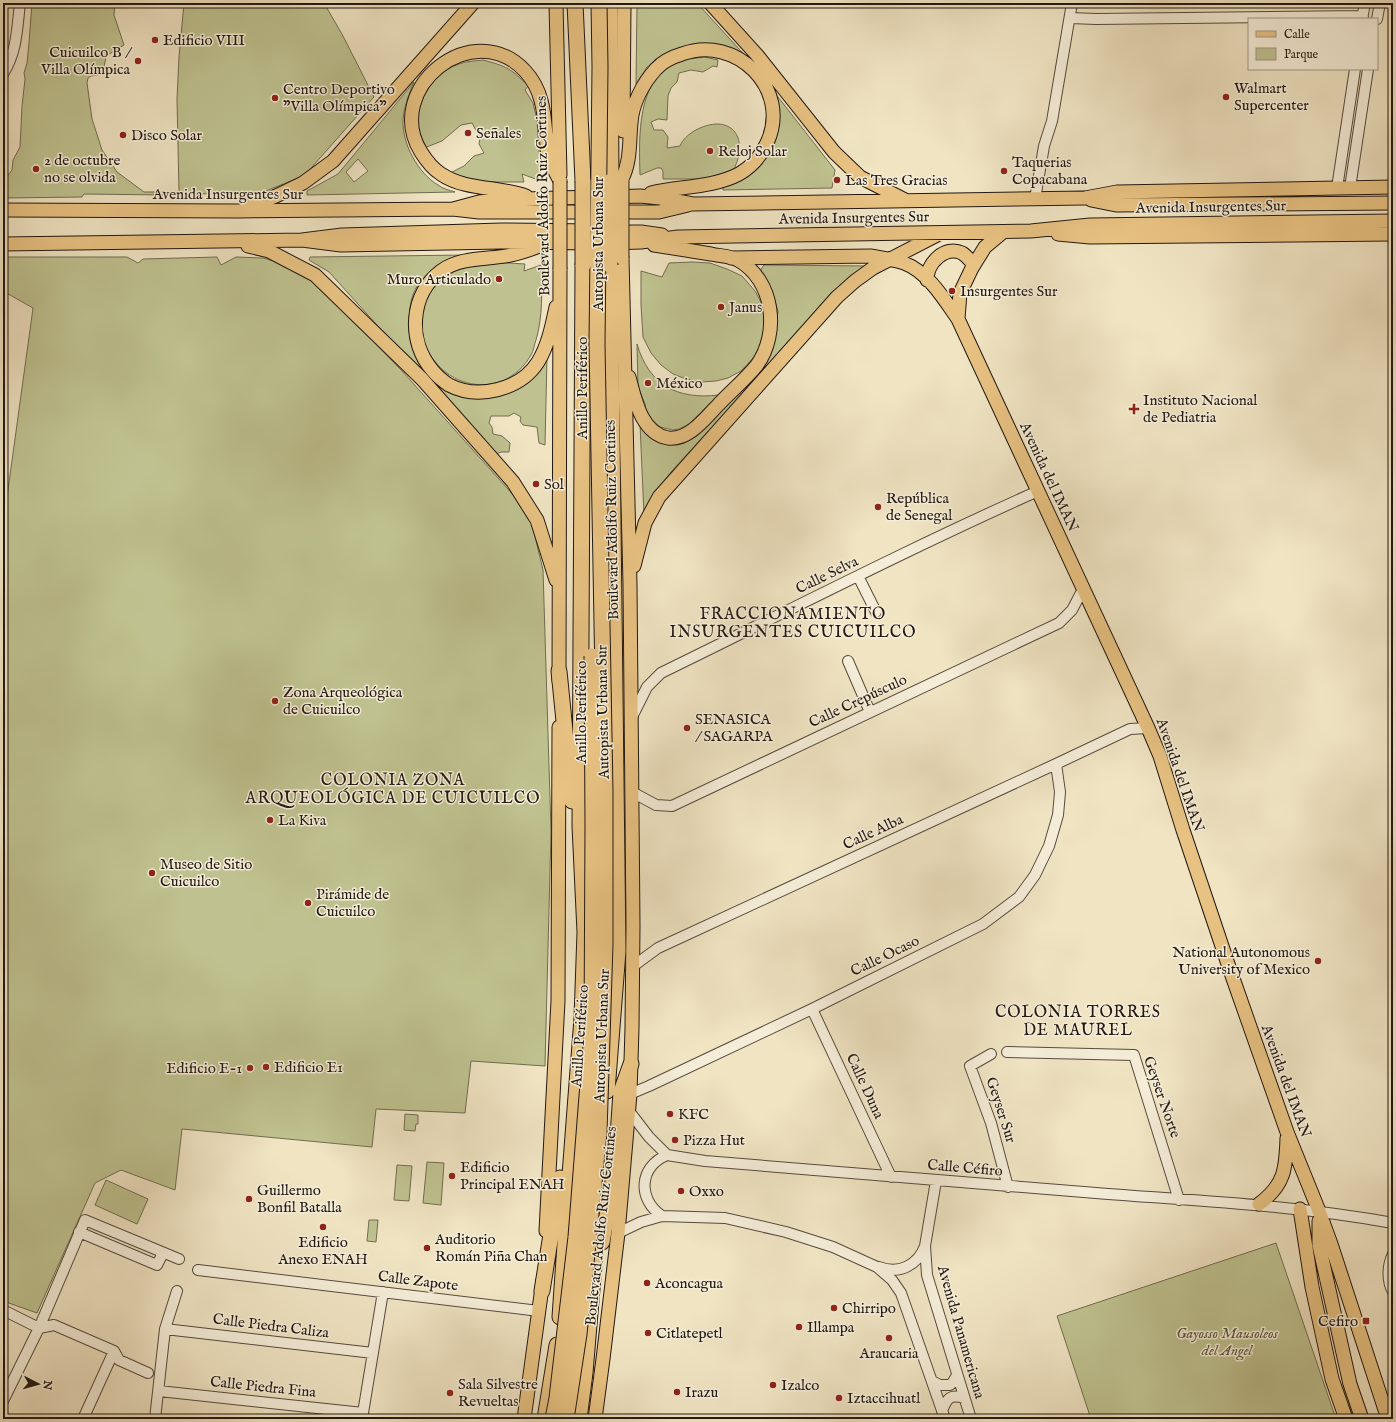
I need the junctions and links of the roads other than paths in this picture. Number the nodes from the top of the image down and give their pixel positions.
1 (20, 3) edge
2 (473, 3) edge
3 (556, 3) edge
4 (575, 3) edge
5 (590, 3) edge
6 (599, 3) edge
7 (611, 3) edge
8 (624, 3) edge
9 (710, 3) edge
10 (1072, 3) edge
11 (1365, 3) edge
12 (1380, 3) edge
13 (1070, 18) junction
14 (1248, 18) edge
15 (1362, 18) edge
16 (1377, 18) edge
17 (1355, 70) edge
18 (1368, 70) edge
19 (3, 74) edge
20 (619, 180) junction
21 (560, 181) junction
22 (1393, 187) edge
23 (1344, 188) junction
24 (640, 196) junction
25 (1085, 198) junction
26 (535, 199) junction
27 (1035, 199) junction
28 (907, 201) junction
29 (1393, 203) edge
30 (693, 204) junction
31 (453, 209) junction
32 (3, 210) edge
33 (237, 211) junction
34 (1393, 221) edge
35 (1030, 231) junction
36 (1002, 232) junction
37 (941, 233) junction
38 (1393, 234) edge
39 (678, 237) junction
40 (302, 240) junction
41 (228, 241) junction
42 (641, 242) junction
43 (3, 244) edge
44 (549, 244) junction
45 (731, 258) junction
46 (889, 259) junction
47 (616, 261) junction
48 (974, 264) junction
49 (927, 280) junction
50 (560, 288) junction
51 (958, 319) junction
52 (623, 356) junction
53 (1038, 491) junction
54 (858, 576) junction
55 (630, 584) junction
56 (1083, 589) junction
57 (560, 592) junction
58 (876, 612) dead end
59 (848, 661) dead end
60 (559, 671) junction
61 (870, 712) junction
62 (1141, 713) junction
63 (631, 722) junction
64 (1148, 728) junction
65 (1130, 729) junction
66 (1056, 764) junction
67 (632, 792) junction
68 (585, 932) junction
69 (632, 967) junction
70 (812, 1009) junction
71 (1007, 1052) dead end
72 (991, 1054) dead end
73 (631, 1064) junction
74 (578, 1068) junction
75 (630, 1094) junction
76 (629, 1111) junction
77 (1287, 1132) junction
78 (667, 1155) junction
79 (891, 1177) junction
80 (936, 1181) junction
81 (1008, 1187) junction
82 (1180, 1200) junction
83 (1259, 1204) junction
84 (1300, 1209) junction
85 (1319, 1211) junction
86 (662, 1216) junction
87 (1393, 1222) edge
88 (618, 1233) junction
89 (925, 1246) junction
90 (1393, 1254) edge
91 (179, 1259) dead end
92 (877, 1267) junction
93 (198, 1270) dead end
94 (177, 1291) dead end
95 (542, 1291) junction
96 (383, 1292) junction
97 (1393, 1292) edge
98 (591, 1301) junction
99 (3, 1310) edge
100 (539, 1311) junction
101 (39, 1328) junction
102 (165, 1329) junction
103 (114, 1351) junction
104 (373, 1353) junction
105 (148, 1373) dead end
106 (585, 1373) junction
107 (956, 1375) junction
108 (932, 1382) junction
109 (159, 1390) junction
110 (964, 1398) junction
111 (3, 1402) edge
112 (944, 1415) edge
113 (362, 1416) edge
114 (83, 1419) edge
115 (155, 1419) edge
116 (524, 1419) edge
117 (545, 1419) edge
118 (553, 1419) edge
119 (566, 1419) edge
120 (579, 1419) edge
121 (584, 1419) edge
122 (595, 1419) edge
123 (971, 1419) edge
124 (1346, 1419) edge
125 (1362, 1419) edge
126 (1388, 1419) edge

1 - 19 street
2 - 33 main road
3 - 21 main road, Boulevard Adolfo Ruiz Cortines
4 - 68 highway, Anillo Periférico, bridge
5 - 118 highway, Autopista Urbana Sur, bridge
6 - 119 highway, Autopista Urbana Sur, bridge
7 - 20 highway, Anillo Periférico
8 - 20 main road
9 - 28 main road
10 - 13 street
11 - 15 street
12 - 16 street
13 - 14 street
13 - 27 street
17 - 23 street
18 - 23 street
20 - 24 main road
20 - 47 highway, Anillo Periférico, bridge
21 - 26 main road
21 - 50 main road, Boulevard Adolfo Ruiz Cortines, bridge
22 - 23 main road, Avenida Insurgentes Sur
23 - 25 main road, Avenida Insurgentes Sur
24 - 26 main road, Avenida Insurgentes Sur
24 - 30 main road, Avenida Insurgentes Sur
25 - 27 main road, Avenida Insurgentes Sur
25 - 29 main road, Avenida Insurgentes Sur
26 - 31 main road, Avenida Insurgentes Sur
27 - 28 main road, Avenida Insurgentes Sur
28 - 30 main road, Avenida Insurgentes Sur
30 - 31 main road, Avenida Insurgentes Sur
31 - 33 main road, Avenida Insurgentes Sur
32 - 33 main road, Avenida Insurgentes Sur
34 - 35 main road, Avenida Insurgentes Sur
35 - 36 main road, Avenida Insurgentes Sur
35 - 38 main road, Avenida Insurgentes Sur
36 - 37 main road, Avenida Insurgentes Sur
36 - 48 main road, Avenida del IMAN
37 - 39 main road, Avenida Insurgentes Sur
37 - 46 main road
39 - 40 main road, Avenida Insurgentes Sur
39 - 42 main road, Avenida Insurgentes Sur
40 - 41 main road, Avenida Insurgentes Sur
40 - 44 main road, Avenida Insurgentes Sur
41 - 43 main road, Avenida Insurgentes Sur
41 - 57 main road
42 - 44 main road, Avenida Insurgentes Sur
42 - 45 main road
44 - 50 main road
45 - 46 main road, Avenida del IMAN
45 - 52 main road
46 - 49 main road, Avenida del IMAN
46 - 55 main road
47 - 52 main road, Boulevard Adolfo Ruiz Cortines
47 - 98 highway, Anillo Periférico
48 - 49 main road
48 - 51 main road, Avenida del IMAN
49 - 51 main road, Avenida del IMAN
50 - 57 main road, Boulevard Adolfo Ruiz Cortines
51 - 53 main road, Avenida del IMAN
52 - 55 main road, Boulevard Adolfo Ruiz Cortines
53 - 54 street, Calle Selva
53 - 56 main road, Avenida del IMAN
54 - 58 street
54 - 63 street, Calle Selva
55 - 63 main road, Boulevard Adolfo Ruiz Cortines
56 - 61 street, Calle Crepúsculo
56 - 62 main road, Avenida del IMAN
57 - 60 main road, Boulevard Adolfo Ruiz Cortines
59 - 61 street
60 - 68 highway
60 - 95 main road, Boulevard Adolfo Ruiz Cortines
61 - 67 street, Calle Crepúsculo
62 - 64 main road, Avenida del IMAN
62 - 65 street
63 - 67 main road, Boulevard Adolfo Ruiz Cortines
64 - 65 street, Calle Alba
64 - 77 main road, Avenida del IMAN
65 - 66 street, Calle Alba
66 - 69 street, Calle Alba
66 - 70 street, Calle Ocaso
67 - 69 main road, Boulevard Adolfo Ruiz Cortines
68 - 74 highway, Anillo Periférico
69 - 73 main road, Boulevard Adolfo Ruiz Cortines
70 - 75 street, Calle Ocaso
70 - 79 street, Calle Duna
71 - 82 street, Geyser Norte
72 - 81 street, Geyser Sur
73 - 75 main road, Boulevard Adolfo Ruiz Cortines
73 - 98 highway
74 - 95 highway
74 - 117 highway, Anillo Periférico
75 - 76 main road, Boulevard Adolfo Ruiz Cortines
76 - 78 street
76 - 88 main road, Boulevard Adolfo Ruiz Cortines
77 - 83 main road
77 - 85 main road, Avenida del IMAN
78 - 79 street, Calle Céfiro
78 - 86 street
79 - 80 street, Calle Céfiro
80 - 81 street, Calle Céfiro
80 - 89 street, Avenida Panamericana
81 - 82 street, Calle Céfiro
82 - 83 street, Calle Céfiro
83 - 84 street, Calle Céfiro
84 - 85 street, Calle Céfiro
84 - 124 main road
85 - 87 street, Calle Céfiro
85 - 125 main road, Avenida del IMAN
85 - 126 main road, Avenida del IMAN
86 - 88 street
86 - 92 street
88 - 122 main road, Boulevard Adolfo Ruiz Cortines
89 - 92 street
89 - 107 street, Avenida Panamericana
90 - 97 street
91 - 101 street
92 - 108 street
93 - 96 street, Calle Zapote
94 - 102 street
95 - 100 main road, Boulevard Adolfo Ruiz Cortines
96 - 100 street, Calle Zapote
96 - 104 street
98 - 106 highway, Anillo Periférico
99 - 101 street
100 - 116 main road, Boulevard Adolfo Ruiz Cortines
101 - 103 street
101 - 111 street
102 - 104 street, Calle Piedra Caliza
102 - 109 street
103 - 105 street
103 - 114 street
104 - 113 street
106 - 120 highway, Anillo Periférico
106 - 121 highway
107 - 108 street
107 - 110 street, Avenida Panamericana
108 - 112 street
109 - 113 street, Calle Piedra Fina
109 - 115 street
110 - 112 street
110 - 123 street, Avenida Panamericana

